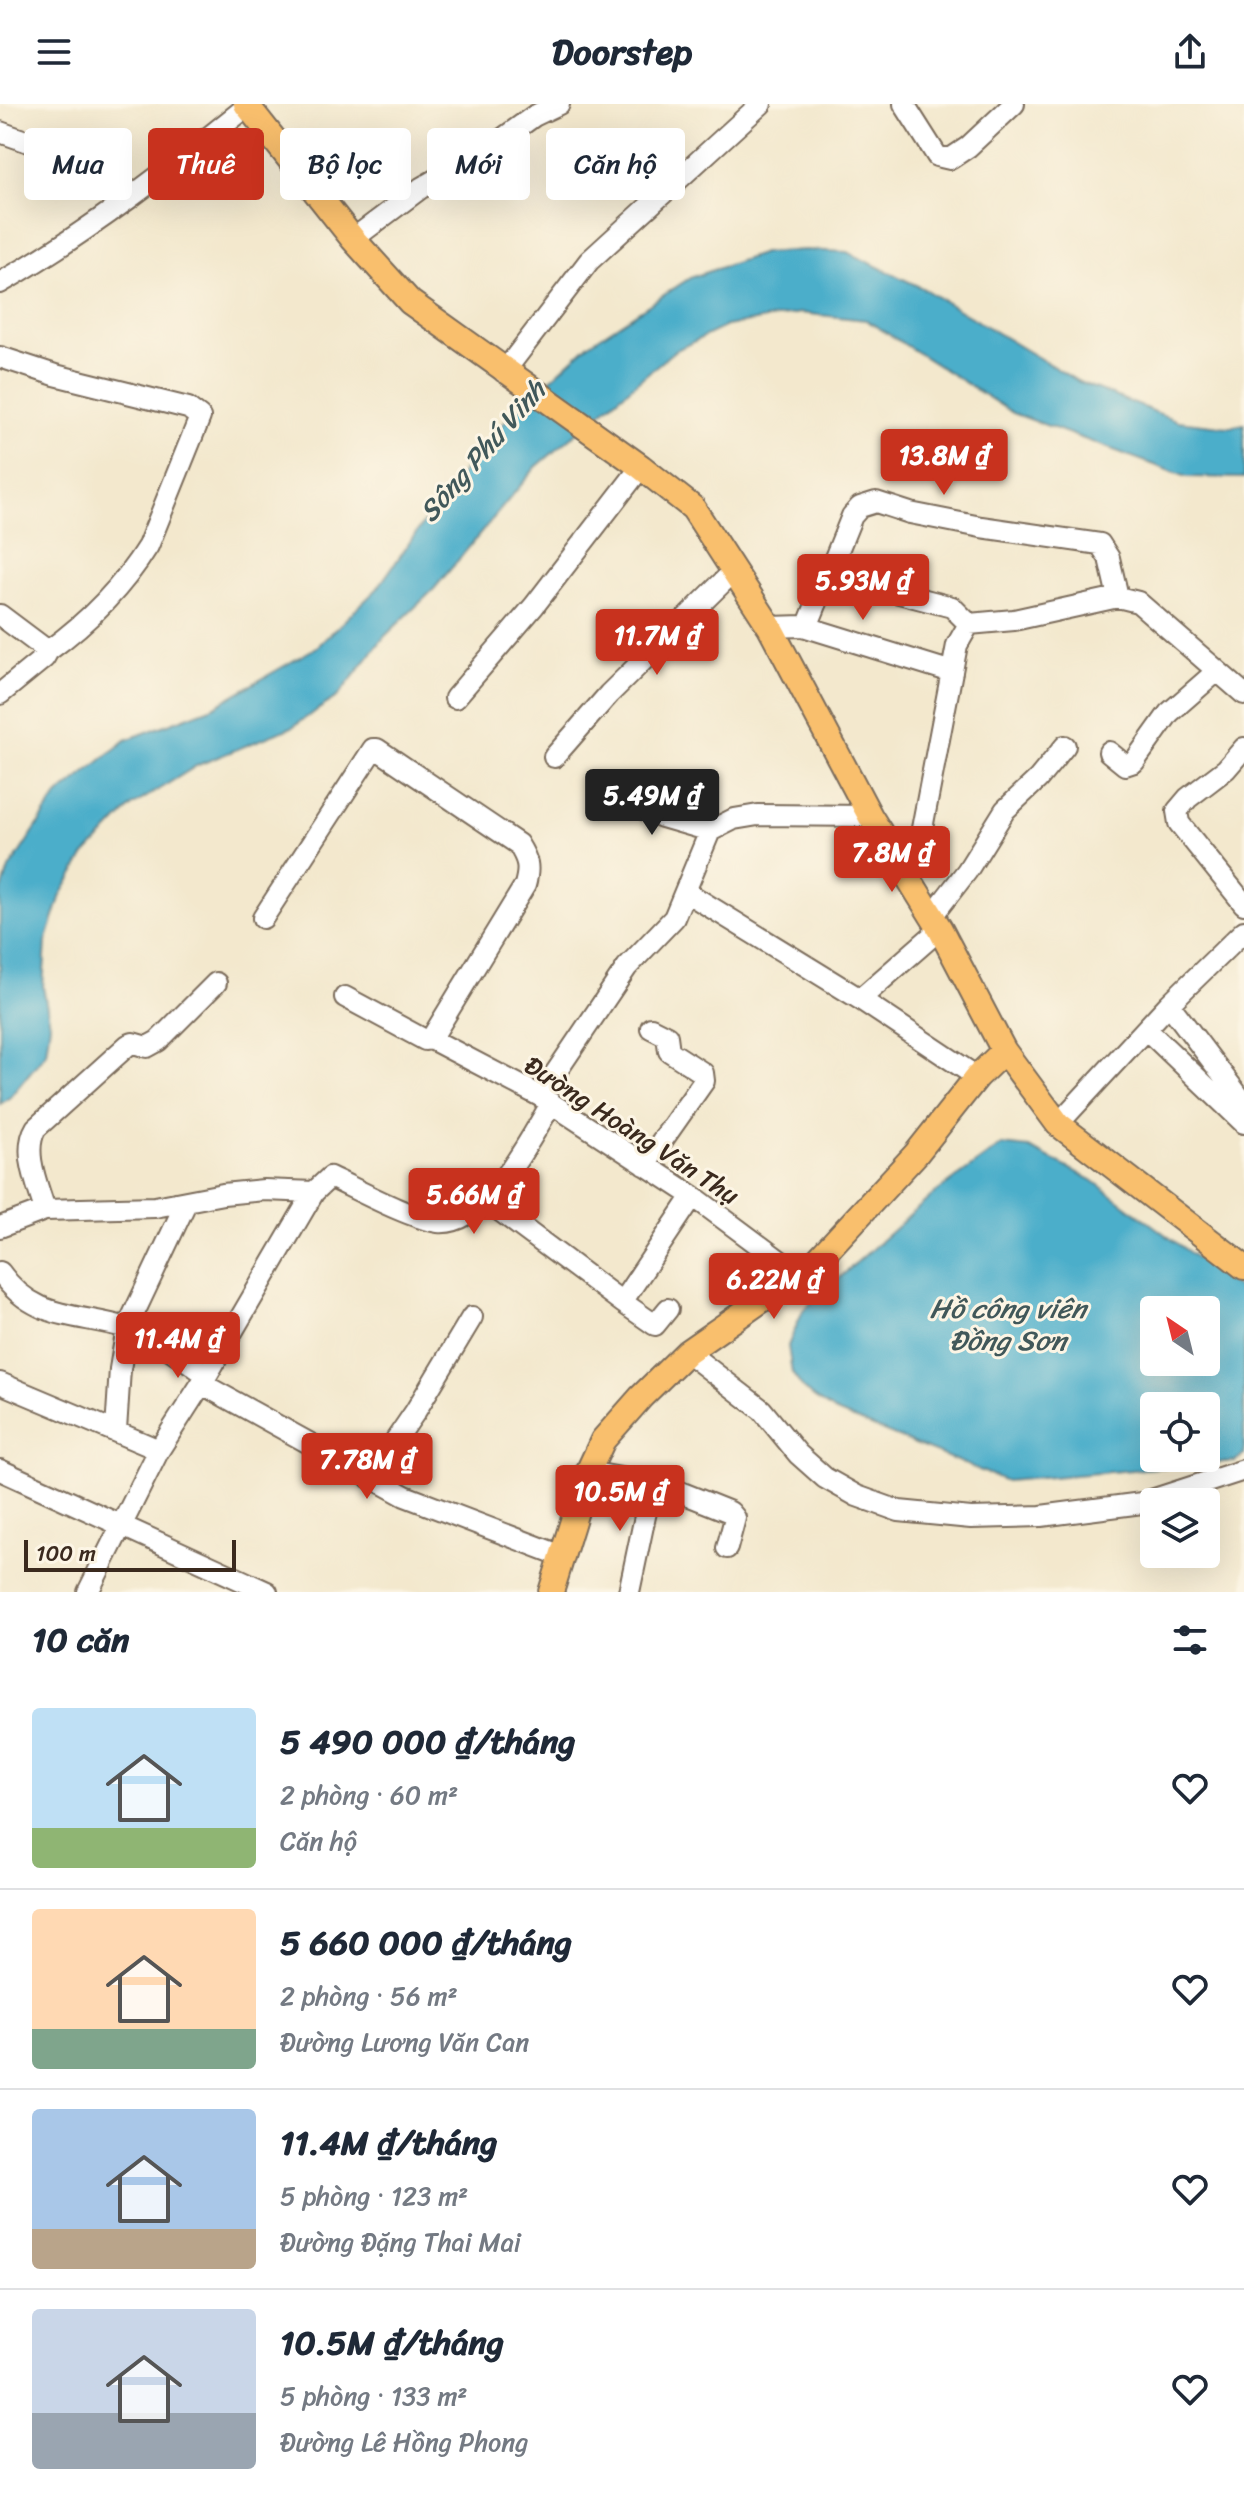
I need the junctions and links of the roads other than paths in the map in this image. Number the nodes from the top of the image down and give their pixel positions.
1 (559, 104) edge
2 (761, 104) edge
3 (904, 104) edge
4 (1014, 104) edge
5 (248, 105) edge
6 (0, 132) edge
7 (122, 202) junction
8 (353, 239) junction
9 (0, 283) edge
10 (0, 357) edge
11 (504, 372) junction
12 (641, 467) junction
13 (734, 571) junction
14 (872, 586) dead end
15 (1118, 597) junction
16 (0, 615) edge
17 (969, 624) junction
18 (770, 627) junction
19 (807, 627) junction
20 (48, 651) junction
21 (952, 672) junction
22 (1216, 672) junction
23 (0, 694) edge
24 (1244, 694) edge
25 (455, 698) dead end
26 (1065, 746) dead end
27 (1244, 748) edge
28 (1109, 752) dead end
29 (554, 757) dead end
30 (612, 796) dead end
31 (870, 816) junction
32 (710, 831) junction
33 (902, 864) junction
34 (686, 892) junction
35 (1244, 904) edge
36 (263, 918) dead end
37 (936, 922) junction
38 (1244, 931) edge
39 (216, 983) dead end
40 (345, 997) dead end
41 (860, 999) junction
42 (1169, 1004) junction
43 (651, 1028) dead end
44 (1146, 1029) junction
45 (431, 1039) junction
46 (1004, 1051) junction
47 (977, 1077) junction
48 (546, 1100) junction
49 (1244, 1103) edge
50 (1244, 1123) edge
51 (1058, 1124) junction
52 (645, 1165) junction
53 (314, 1192) junction
54 (693, 1196) junction
55 (484, 1199) junction
56 (186, 1203) junction
57 (45, 1210) junction
58 (0, 1227) edge
59 (1244, 1267) edge
60 (0, 1272) edge
61 (799, 1275) junction
62 (622, 1302) junction
63 (668, 1309) dead end
64 (472, 1317) dead end
65 (127, 1328) junction
66 (687, 1352) junction
67 (205, 1380) junction
68 (0, 1383) edge
69 (116, 1430) junction
70 (159, 1450) junction
71 (0, 1470) edge
72 (1244, 1470) edge
73 (588, 1472) junction
74 (370, 1478) junction
75 (652, 1483) junction
76 (122, 1527) junction
77 (727, 1548) dead end
78 (562, 1556) junction
79 (88, 1592) edge
80 (267, 1592) edge
81 (551, 1592) edge
82 (629, 1592) edge

1 - 8 street
2 - 11 street
3 - 4 street
5 - 7 street
5 - 8 main road
6 - 7 street
7 - 9 street
8 - 11 main road
10 - 20 street
11 - 12 main road
12 - 13 main road
12 - 25 street
13 - 18 main road
13 - 29 street
14 - 17 street
15 - 17 street
15 - 19 street
15 - 22 street
16 - 20 street
17 - 21 street
18 - 19 street
18 - 31 main road
19 - 21 street
20 - 23 street
21 - 33 street
22 - 24 street
22 - 28 street
26 - 37 street
27 - 35 street
30 - 32 street
31 - 32 street
31 - 33 main road
32 - 34 street
33 - 37 main road
34 - 41 street
34 - 48 street
36 - 45 street
37 - 41 street
37 - 46 main road
38 - 42 street
39 - 57 street
40 - 45 street, Đường Hoàng Văn Thụ
41 - 47 street
42 - 44 street
42 - 49 street
43 - 52 street
44 - 50 street
44 - 51 street
45 - 48 street, Đường Hoàng Văn Thụ
46 - 47 main road
46 - 51 main road
47 - 61 main road
48 - 52 street, Đường Hoàng Văn Thụ
48 - 55 street
51 - 59 main road
52 - 54 street, Đường Hoàng Văn Thụ
53 - 55 street
53 - 56 street
53 - 67 street
54 - 61 street, Đường Hoàng Văn Thụ
54 - 62 street
55 - 62 street
56 - 57 street
56 - 65 street
57 - 58 street
60 - 65 street
61 - 66 main road
62 - 63 street
64 - 74 street
65 - 67 street
65 - 69 street
66 - 72 street
66 - 73 main road
67 - 70 street
67 - 74 street
68 - 69 street
69 - 70 street
70 - 76 street
71 - 76 street
73 - 75 street
73 - 78 main road
74 - 78 street
75 - 77 street
75 - 82 street
76 - 79 street
76 - 80 street
78 - 81 main road

